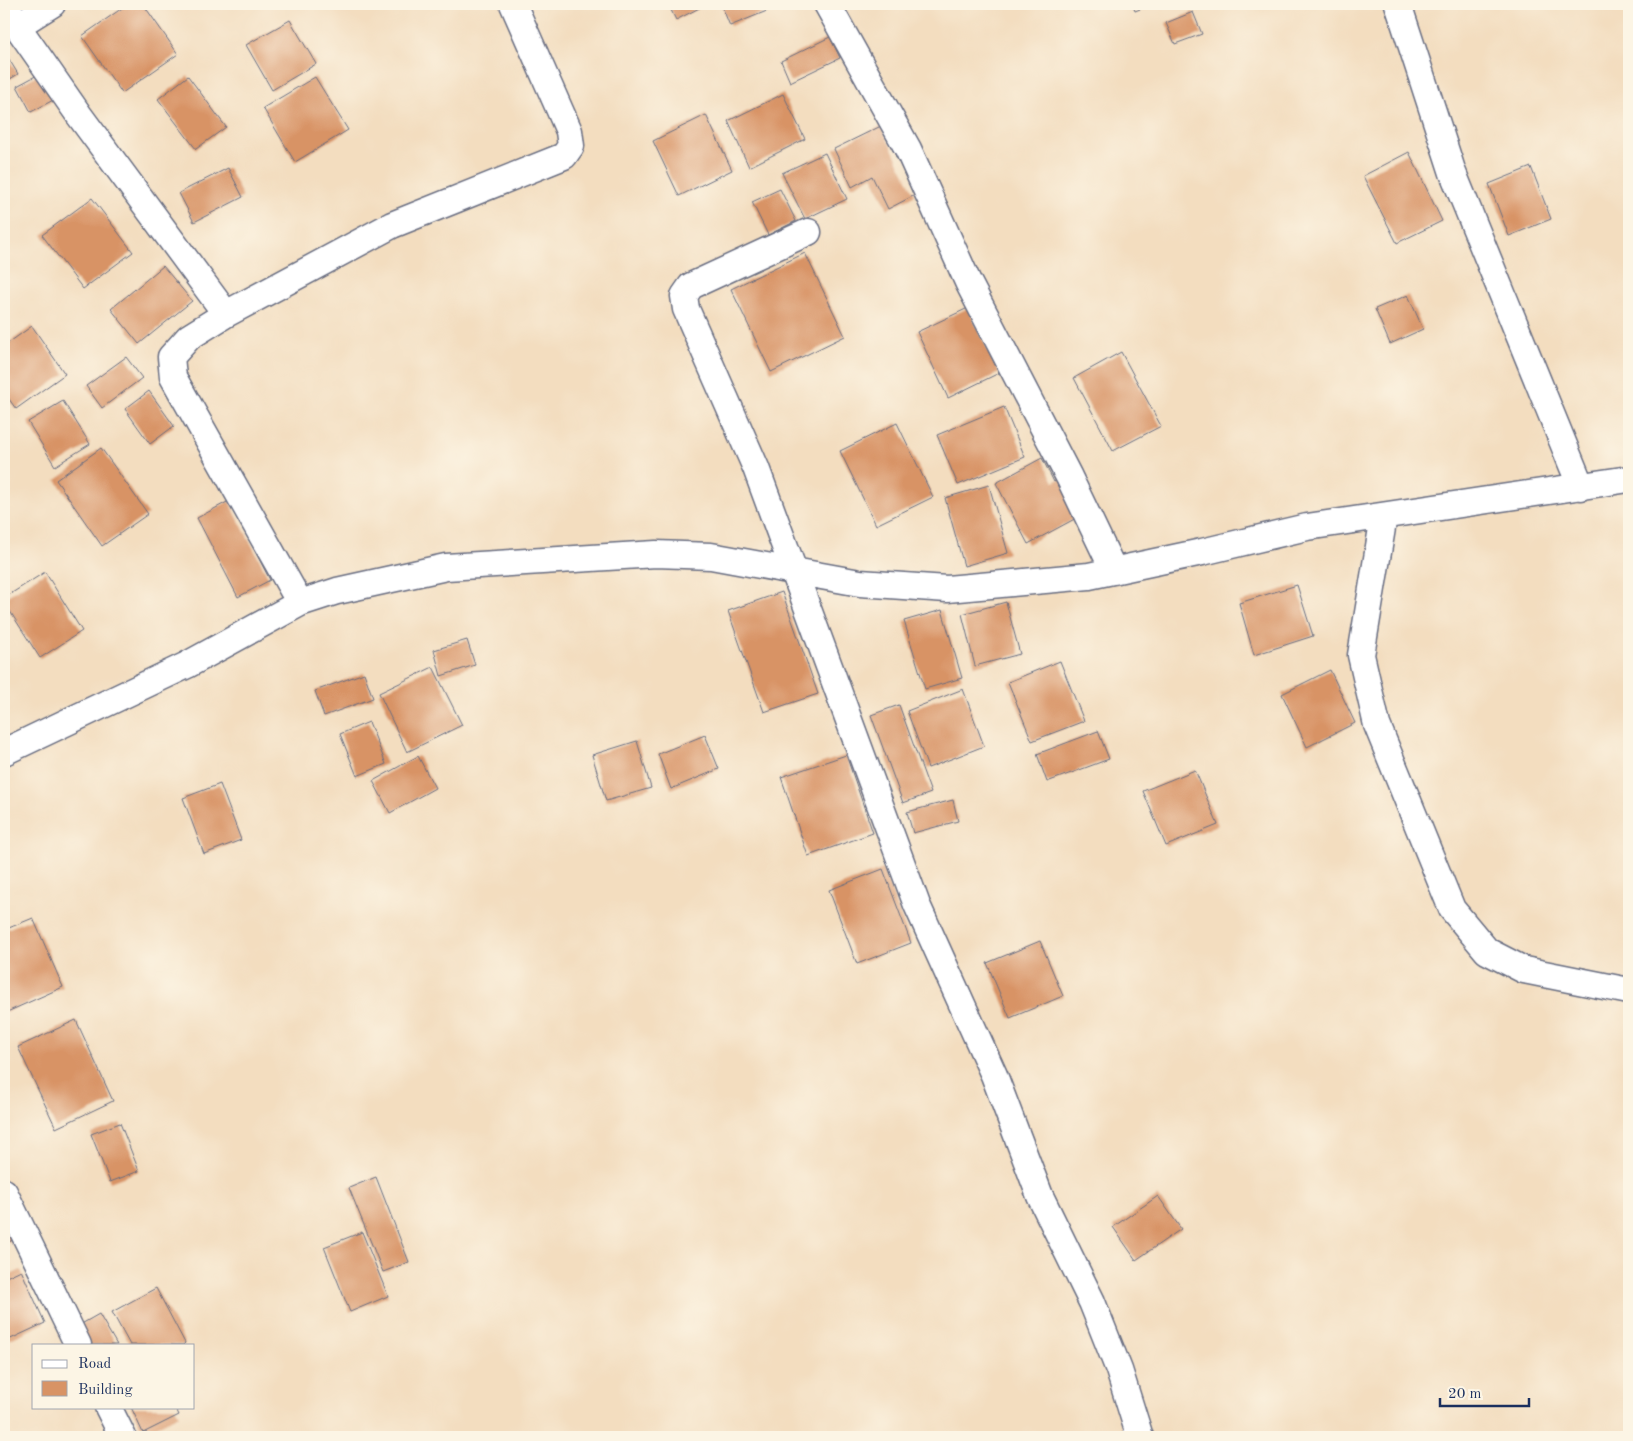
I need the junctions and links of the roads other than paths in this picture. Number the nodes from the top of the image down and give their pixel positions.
1 (52, 4) edge
2 (513, 4) edge
3 (827, 4) edge
4 (1398, 4) edge
5 (12, 15) edge
6 (808, 232) dead end
7 (226, 314) junction
8 (1629, 479) edge
9 (1581, 487) junction
10 (1384, 516) junction
11 (792, 570) junction
12 (1114, 571) junction
13 (300, 603) junction
14 (4, 752) edge
15 (1629, 991) edge
16 (4, 1192) edge
17 (78, 1344) edge
18 (108, 1408) edge
19 (123, 1437) edge
20 (1140, 1437) edge

1 - 5 street
2 - 7 street
3 - 12 street
4 - 9 street
5 - 7 street
6 - 11 street
7 - 13 street
8 - 9 street
9 - 10 street
10 - 12 street
10 - 15 street
11 - 12 street
11 - 13 street
11 - 20 street
13 - 14 street
16 - 17 street
18 - 19 street

